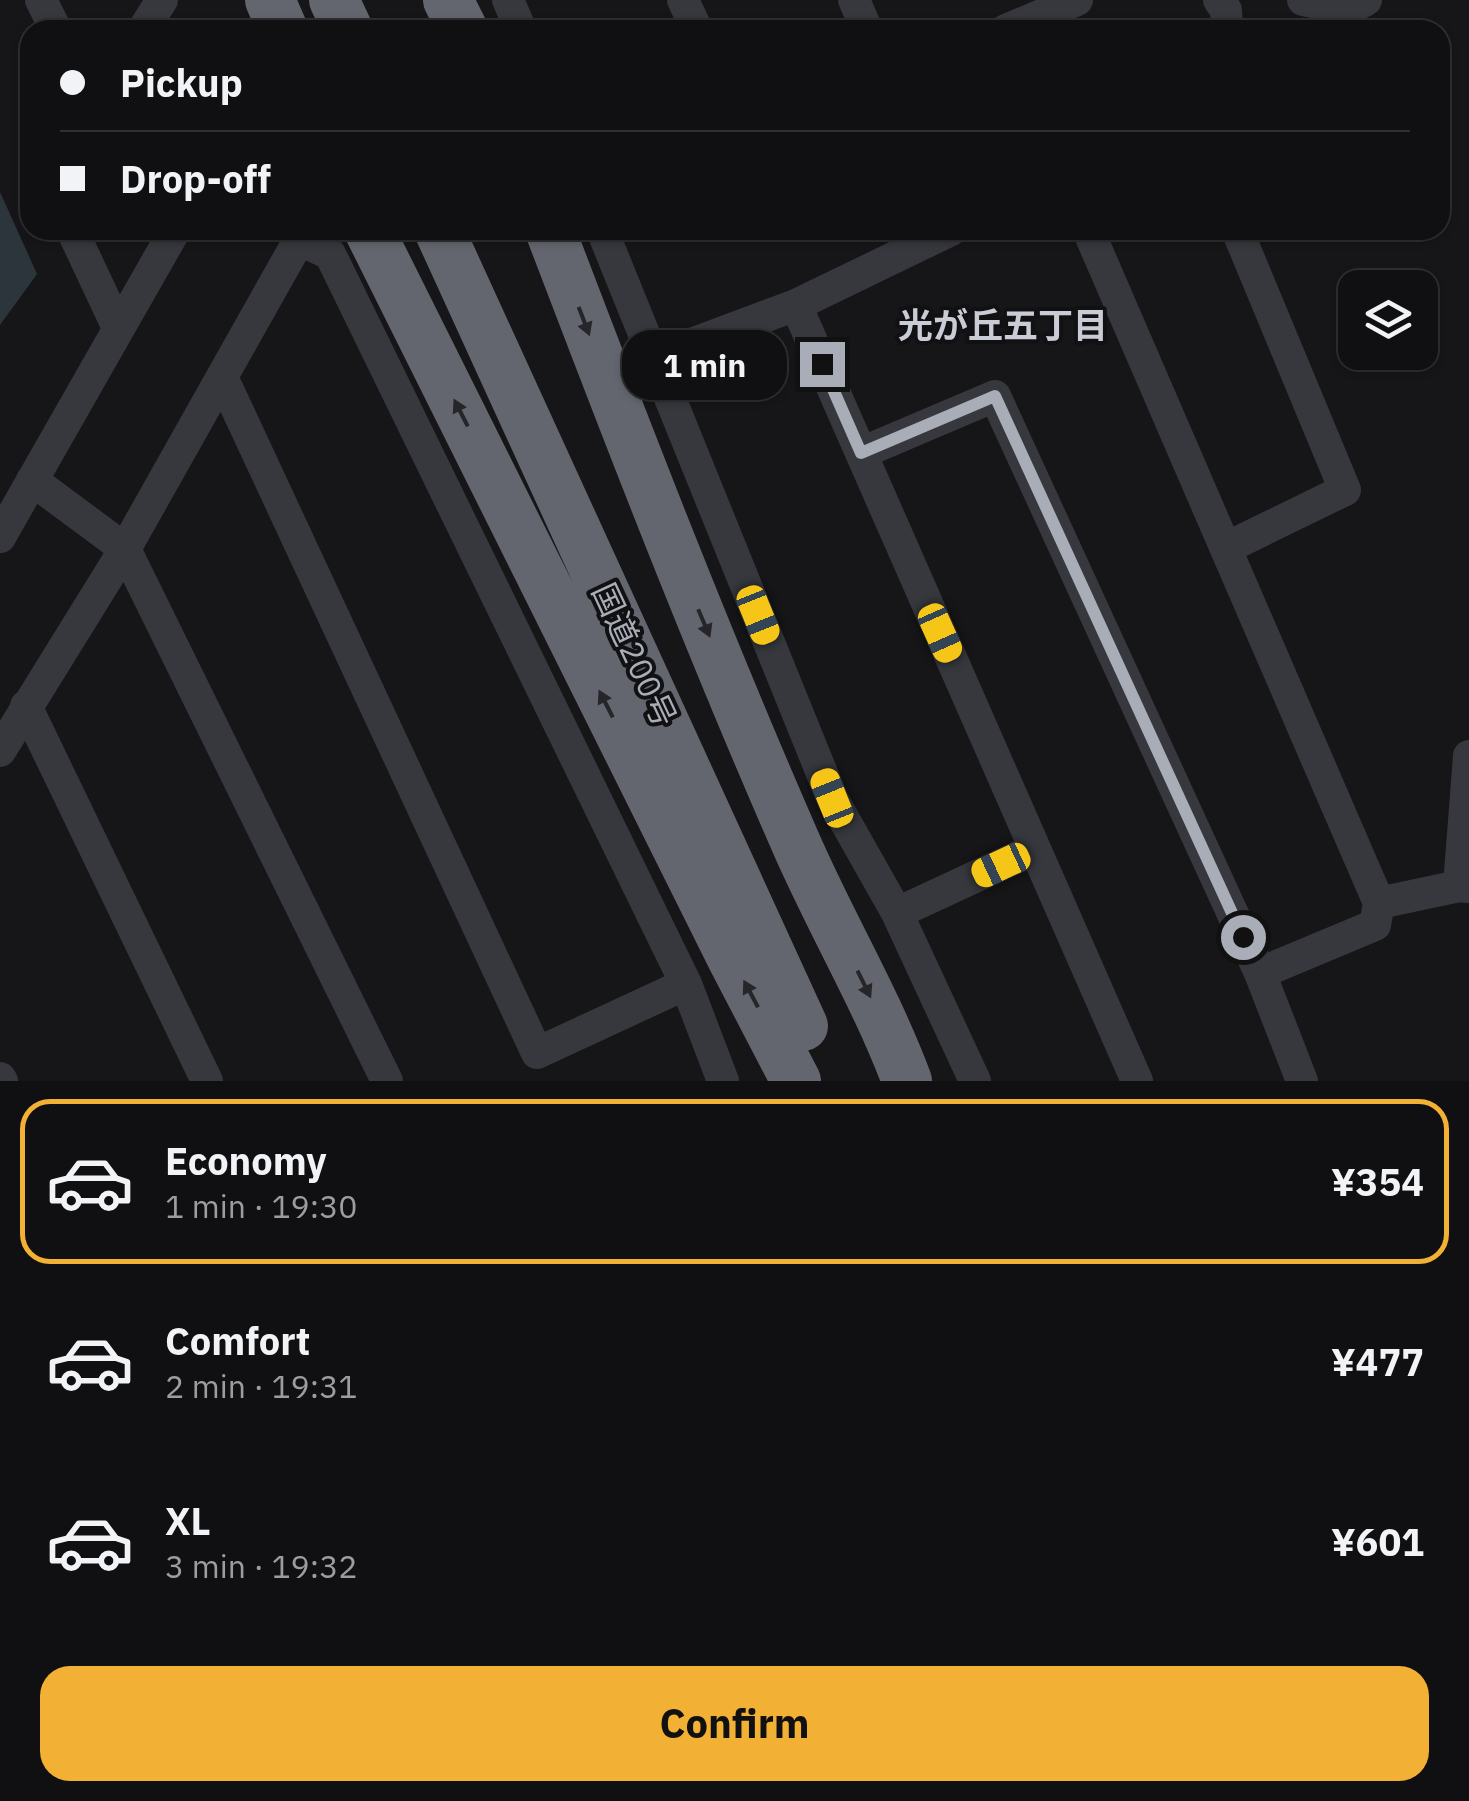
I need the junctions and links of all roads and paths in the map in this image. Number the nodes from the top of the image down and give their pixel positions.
1 (1303, 0) edge
2 (1366, 0) edge
3 (1056, 4) edge
4 (1025, 20) edge
5 (77, 240) edge
6 (169, 240) edge
7 (375, 240) edge
8 (444, 240) edge
9 (554, 240) edge
10 (606, 240) edge
11 (929, 240) edge
12 (1092, 240) edge
13 (1242, 240) edge
14 (796, 305) junction
15 (118, 328) junction
16 (654, 358) junction
17 (222, 376) junction
18 (861, 453) junction
19 (32, 480) junction
20 (0, 537) edge
21 (126, 548) junction
22 (1226, 548) junction
23 (26, 706) junction
24 (0, 751) edge
25 (1469, 756) edge
26 (1035, 849) junction
27 (1464, 886) edge
28 (1379, 903) junction
29 (897, 913) junction
30 (1260, 974) junction
31 (686, 984) junction
32 (207, 1081) edge
33 (386, 1081) edge
34 (723, 1081) edge
35 (796, 1081) edge
36 (828, 1081) edge
37 (907, 1081) edge
38 (975, 1081) edge
39 (1137, 1081) edge
40 (1302, 1081) edge

1 - 2 street
3 - 4 street
5 - 15 street
6 - 15 street
35 -> 7 highway
8 - 36 highway, 国道200号
9 -> 37 highway
10 - 16 street
11 - 14 street
12 - 22 street
13 - 22 street
14 - 16 street
14 - 18 street
15 - 19 street
16 - 29 street
17 - 21 street
17 - 31 street
17 - 31 street
18 - 26 street
18 - 30 street
19 - 20 street
19 - 21 street
21 - 23 street
21 - 33 street
22 - 28 street
23 - 24 street
23 - 32 street
25 - 27 street
26 - 29 street
26 - 39 street
27 - 28 street
28 - 30 street
29 - 38 street
30 - 40 street
31 - 34 street

